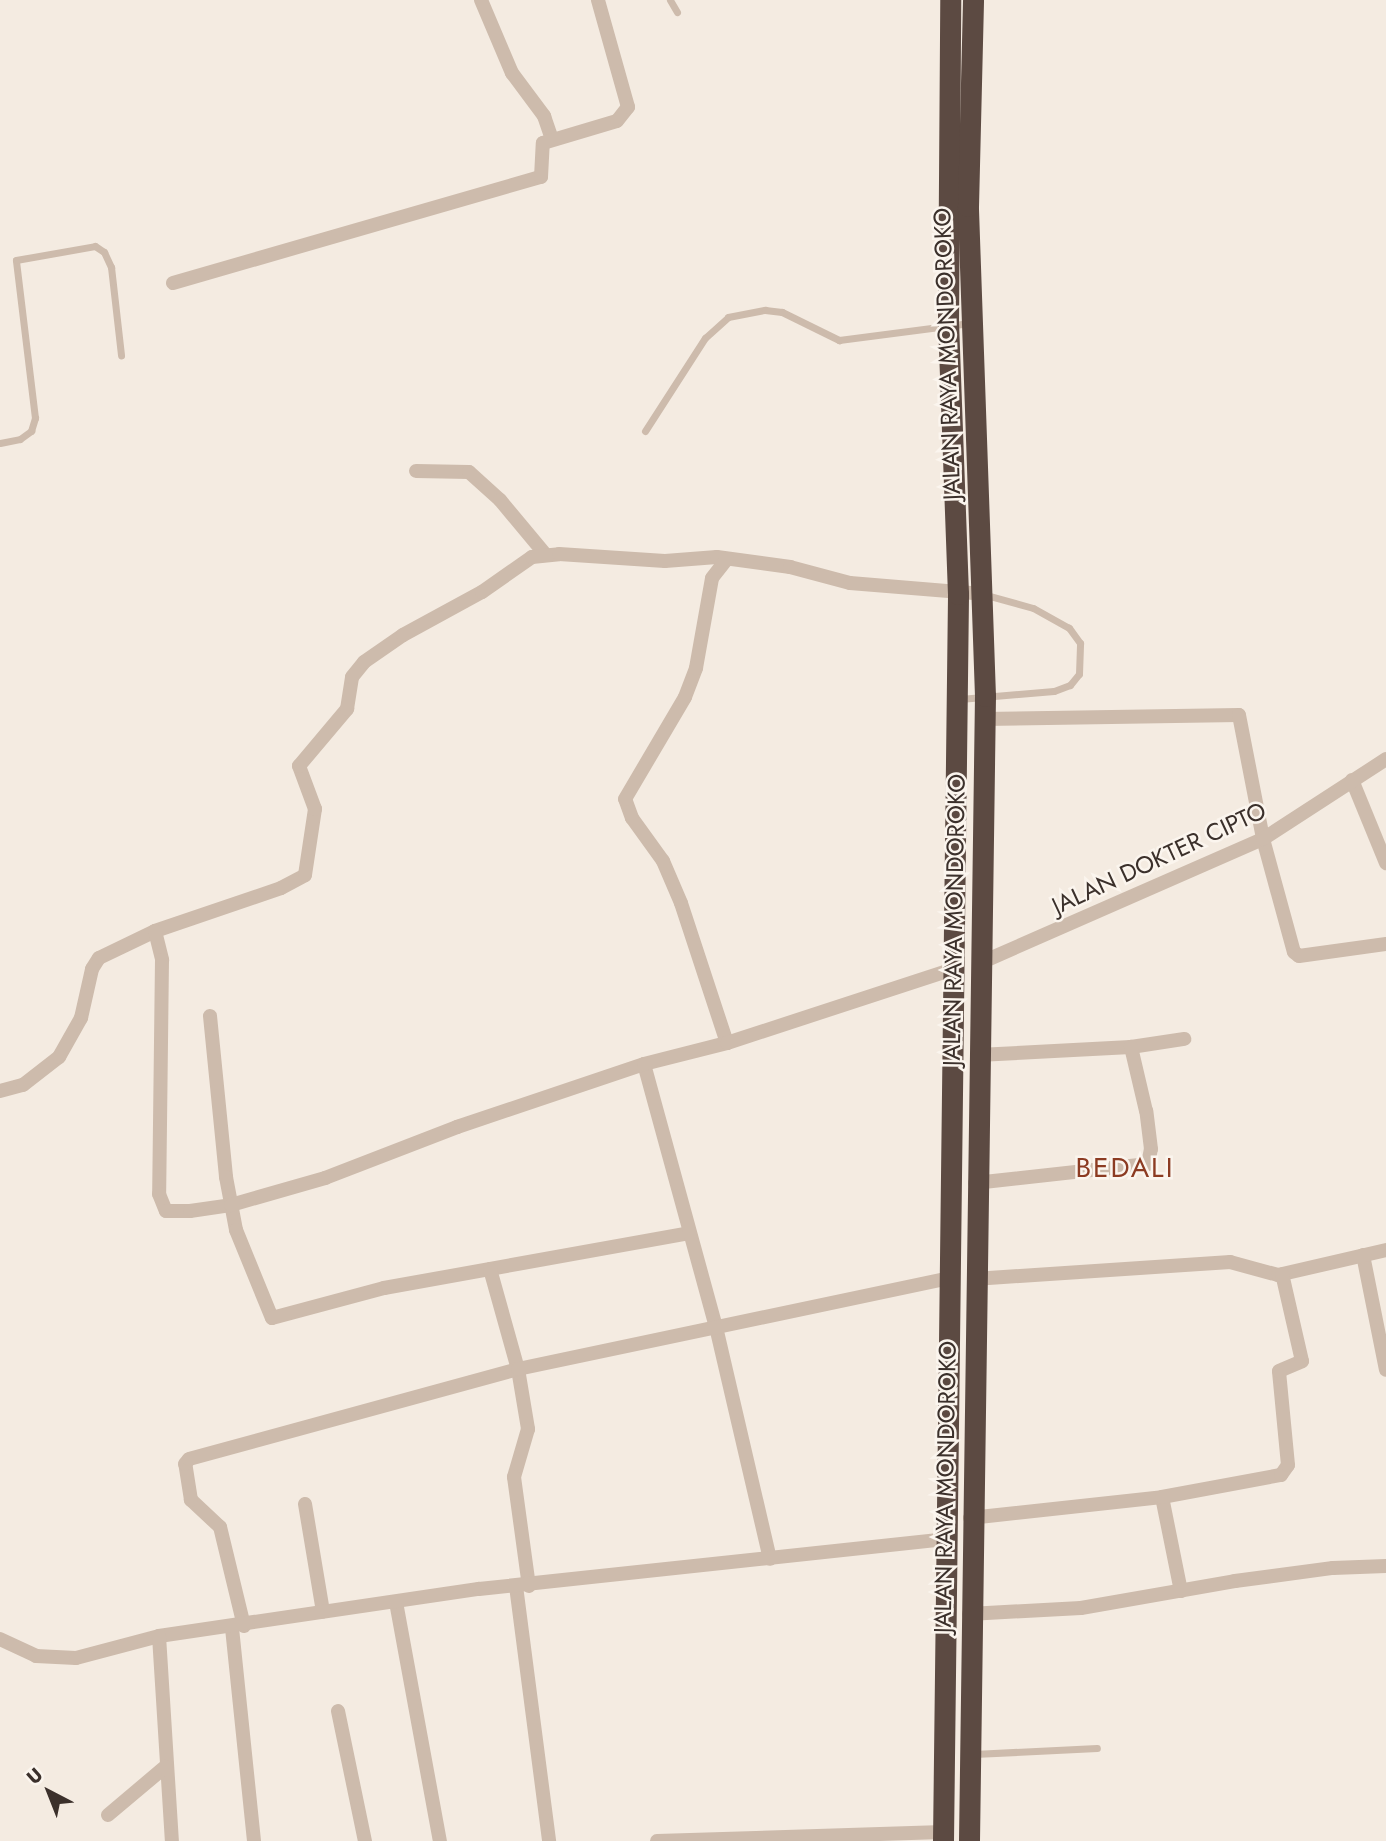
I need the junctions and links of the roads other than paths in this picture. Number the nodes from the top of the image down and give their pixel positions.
1 (481, 0) edge
2 (598, 0) edge
3 (670, 0) edge
4 (950, 0) edge
5 (975, 5) edge
6 (677, 12) dead end
7 (552, 139) junction
8 (173, 283) dead end
9 (971, 323) junction
10 (948, 324) junction
11 (121, 355) dead end
12 (645, 431) dead end
13 (0, 443) edge
14 (416, 471) dead end
15 (552, 554) junction
16 (727, 559) junction
17 (958, 594) junction
18 (982, 594) junction
19 (985, 696) junction
20 (958, 699) junction
21 (984, 719) junction
22 (1386, 759) edge
23 (1352, 780) junction
24 (1264, 839) junction
25 (1386, 863) edge
26 (155, 931) junction
27 (1386, 944) edge
28 (980, 963) junction
29 (956, 968) junction
30 (210, 1016) dead end
31 (1184, 1039) dead end
32 (727, 1043) junction
33 (1130, 1047) junction
34 (978, 1055) junction
35 (644, 1064) junction
36 (0, 1091) edge
37 (975, 1183) junction
38 (231, 1202) junction
39 (690, 1233) junction
40 (1386, 1250) edge
41 (1363, 1255) junction
42 (490, 1269) junction
43 (1282, 1274) junction
44 (948, 1278) junction
45 (974, 1279) junction
46 (716, 1327) junction
47 (518, 1369) junction
48 (1386, 1370) edge
49 (972, 1456) junction
50 (946, 1457) junction
51 (1162, 1497) junction
52 (305, 1504) dead end
53 (970, 1518) junction
54 (945, 1539) junction
55 (770, 1559) junction
56 (1386, 1566) edge
57 (522, 1586) junction
58 (1181, 1591) junction
59 (396, 1602) junction
60 (323, 1612) junction
61 (969, 1614) junction
62 (238, 1627) junction
63 (159, 1636) junction
64 (0, 1639) edge
65 (338, 1711) dead end
66 (1097, 1748) dead end
67 (970, 1754) junction
68 (165, 1767) junction
69 (108, 1815) dead end
70 (943, 1837) edge
71 (173, 1841) edge
72 (254, 1841) edge
73 (365, 1841) edge
74 (440, 1841) edge
75 (549, 1841) edge
76 (657, 1841) edge
77 (969, 1841) edge

1 - 7 street
2 - 7 street
3 - 6 lane
4 - 10 highway, JALAN RAYA MONDOROKO
5 - 9 highway, JALAN RAYA MONDOROKO
7 - 8 street
9 - 10 lane
9 - 18 highway, JALAN RAYA MONDOROKO
10 - 12 lane
10 - 17 highway, JALAN RAYA MONDOROKO
11 - 13 lane
14 - 15 street
15 - 16 street
15 - 26 street
16 - 17 street
16 - 32 street
17 - 18 street
17 - 20 highway, JALAN RAYA MONDOROKO
18 - 19 highway, JALAN RAYA MONDOROKO
18 - 19 lane
19 - 20 lane
19 - 21 highway, JALAN RAYA MONDOROKO
20 - 29 highway, JALAN RAYA MONDOROKO
21 - 24 street
21 - 28 highway, JALAN RAYA MONDOROKO
22 - 23 street, JALAN DOKTER CIPTO
23 - 24 street, JALAN DOKTER CIPTO
23 - 25 street
24 - 27 street
24 - 28 street, JALAN DOKTER CIPTO
26 - 36 street
26 - 38 street
28 - 34 highway, JALAN RAYA MONDOROKO
29 - 32 street
29 - 44 highway, JALAN RAYA MONDOROKO
30 - 38 street
31 - 33 street
32 - 35 street
33 - 34 street
33 - 37 street
34 - 37 highway, JALAN RAYA MONDOROKO
35 - 38 street
35 - 39 street
37 - 45 highway, JALAN RAYA MONDOROKO
38 - 42 street
39 - 42 street
39 - 46 street
40 - 41 street
41 - 43 street
41 - 48 street
42 - 47 street
43 - 45 street
43 - 51 street
44 - 46 street
44 - 50 highway, JALAN RAYA MONDOROKO
45 - 49 highway, JALAN RAYA MONDOROKO
46 - 47 street
46 - 55 street
47 - 57 street
47 - 62 street
49 - 50 highway
49 - 53 highway, JALAN RAYA MONDOROKO
50 - 54 highway, JALAN RAYA MONDOROKO
51 - 53 street
51 - 58 street
52 - 60 street
53 - 61 highway, JALAN RAYA MONDOROKO
54 - 55 street
54 - 70 highway, JALAN RAYA MONDOROKO
55 - 57 street
56 - 58 street
57 - 59 street
57 - 75 street
58 - 61 street
59 - 60 street
59 - 74 street
60 - 62 street
61 - 67 highway, JALAN RAYA MONDOROKO
62 - 63 street
62 - 72 street
63 - 64 street
63 - 68 street
65 - 73 street
66 - 67 lane
67 - 77 highway, JALAN RAYA MONDOROKO
68 - 69 street
68 - 71 street
70 - 76 street

